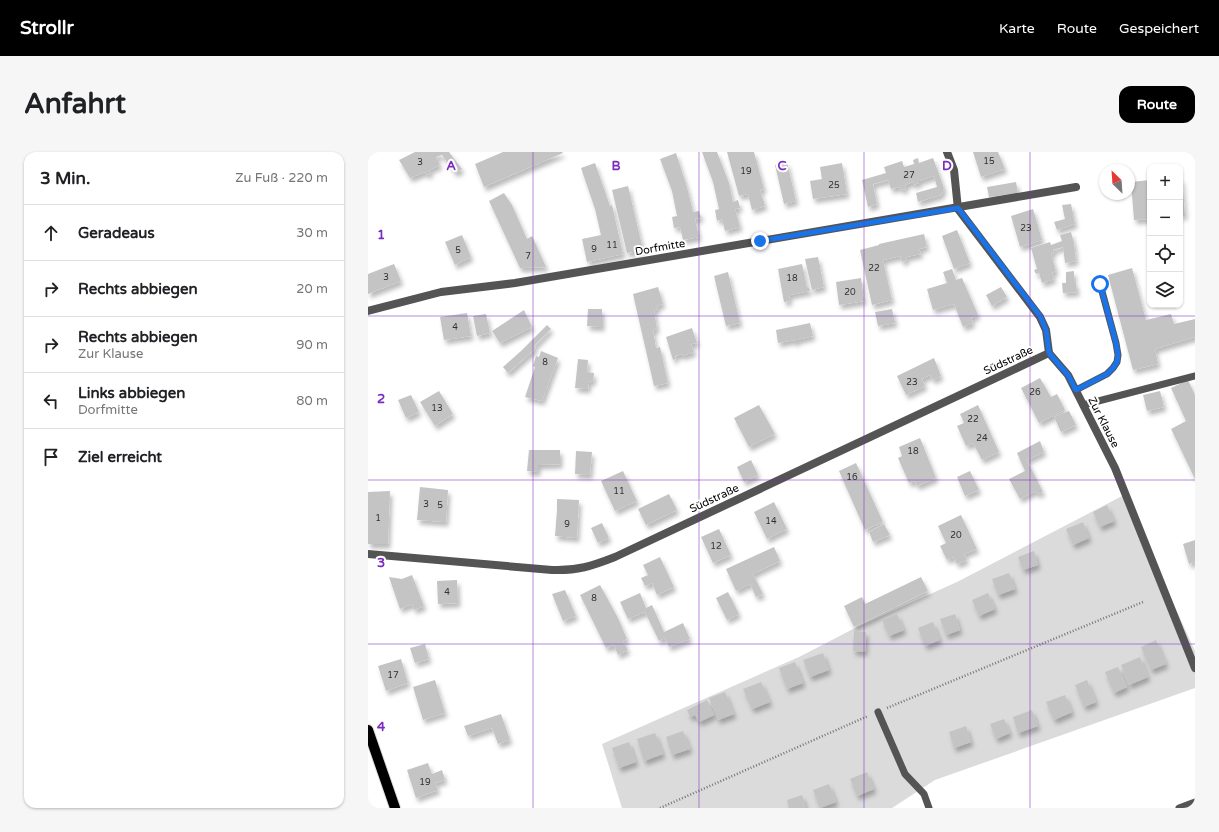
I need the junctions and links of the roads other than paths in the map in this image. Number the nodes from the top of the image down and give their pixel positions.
1 (947, 152) edge
2 (1076, 187) dead end
3 (958, 208) junction
4 (1100, 284) dead end
5 (368, 311) edge
6 (1049, 353) junction
7 (1195, 376) edge
8 (1076, 390) junction
9 (1083, 405) junction
10 (368, 554) edge
11 (1195, 668) edge
12 (878, 712) road end
13 (368, 730) edge
14 (1195, 802) edge
15 (394, 808) edge
16 (929, 808) edge
17 (1179, 808) edge

1 - 3 street
2 - 3 street
3 - 5 street, Dorfmitte
3 - 6 street
4 - 8 lane
6 - 8 street, Zur Klause
6 - 10 street, Südstraße
7 - 9 lane
8 - 9 street, Zur Klause
9 - 11 street, Zur Klause
12 - 16 lane
13 - 15 main road
14 - 17 lane

